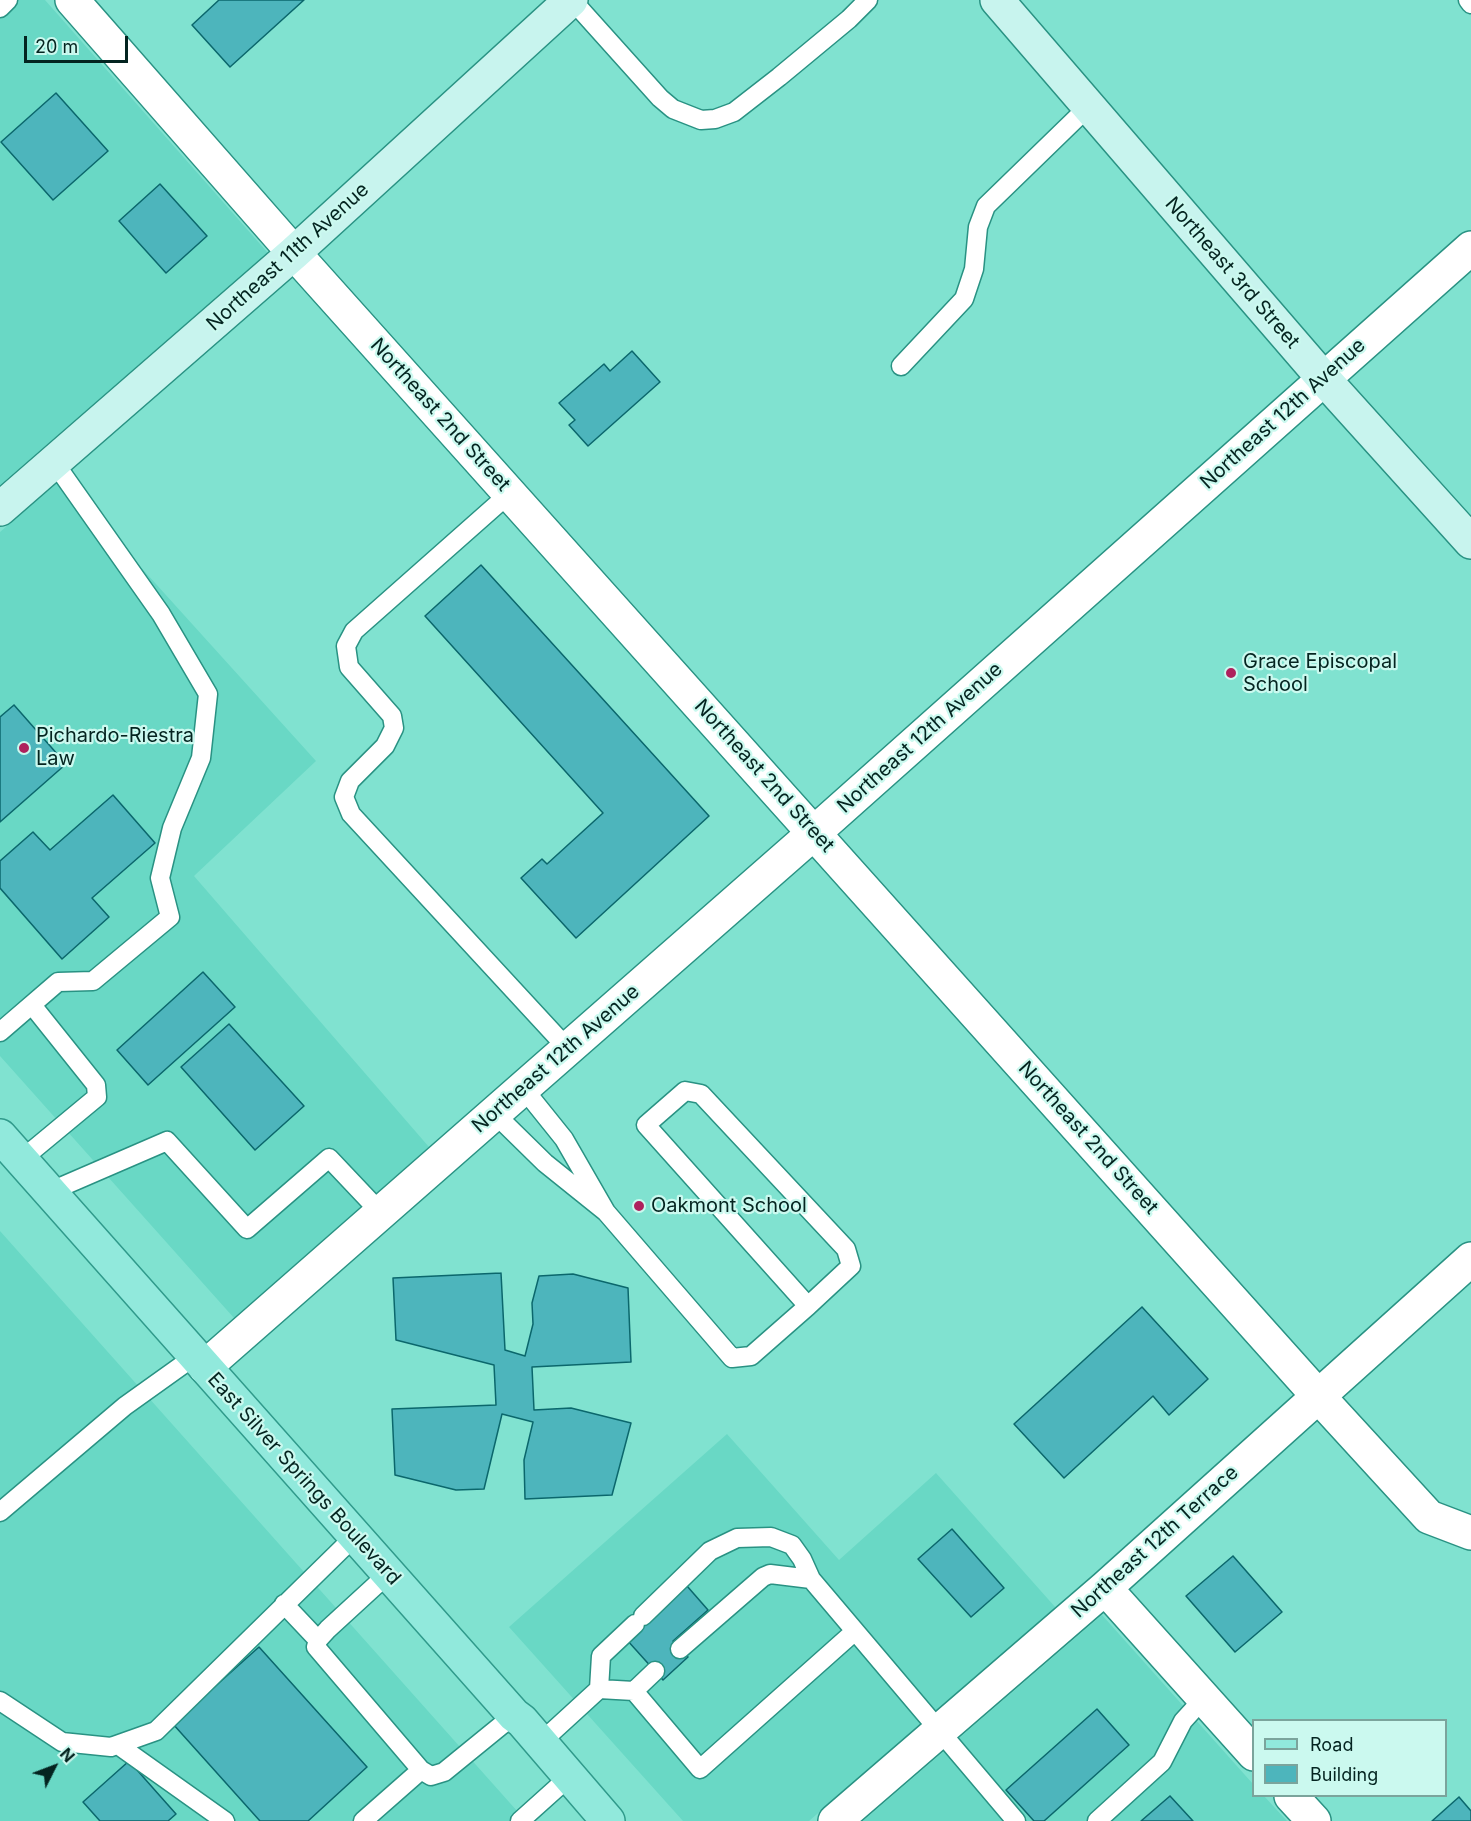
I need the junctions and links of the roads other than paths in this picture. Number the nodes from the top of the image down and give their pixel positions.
1 (8, 0) edge
2 (72, 0) edge
3 (572, 0) edge
4 (868, 0) edge
5 (997, 0) edge
6 (1467, 0) edge
7 (1471, 4) edge
8 (0, 8) edge
9 (1089, 106) junction
10 (1471, 248) edge
11 (294, 253) junction
12 (901, 366) dead end
13 (1323, 378) junction
14 (54, 462) junction
15 (510, 493) junction
16 (0, 509) edge
17 (1471, 542) edge
18 (815, 832) junction
19 (32, 1005) junction
20 (0, 1032) edge
21 (568, 1049) junction
22 (523, 1088) junction
23 (494, 1113) junction
24 (0, 1136) edge
25 (21, 1161) junction
26 (49, 1192) junction
27 (606, 1212) junction
28 (381, 1213) junction
29 (1471, 1259) edge
30 (808, 1305) junction
31 (200, 1362) junction
32 (1319, 1396) junction
33 (0, 1512) edge
34 (1471, 1533) edge
35 (355, 1536) junction
36 (388, 1574) junction
37 (811, 1579) junction
38 (1105, 1588) junction
39 (284, 1604) junction
40 (854, 1632) junction
41 (318, 1640) junction
42 (680, 1649) dead end
43 (655, 1671) dead end
44 (599, 1689) junction
45 (634, 1691) junction
46 (1204, 1698) junction
47 (0, 1701) edge
48 (514, 1715) junction
49 (939, 1731) junction
50 (540, 1743) junction
51 (118, 1745) junction
52 (1252, 1752) edge
53 (426, 1773) junction
54 (569, 1777) junction
55 (1292, 1797) edge
56 (852, 1816) edge
57 (225, 1821) edge
58 (363, 1821) edge
59 (520, 1821) edge
60 (608, 1821) edge
61 (1016, 1821) edge
62 (1097, 1821) edge
63 (1314, 1821) edge

1 - 8 lane
2 - 11 street, Northeast 2nd Street
3 - 4 lane
3 - 11 street, Northeast 11th Avenue
5 - 9 street, Northeast 3rd Street
6 - 7 lane
9 - 12 lane
9 - 13 street, Northeast 3rd Street
10 - 13 street, Northeast 12th Avenue
11 - 14 street, Northeast 11th Avenue
11 - 15 street, Northeast 2nd Street
13 - 17 street, Northeast 3rd Street
13 - 18 street, Northeast 12th Avenue
14 - 16 street, Northeast 11th Avenue
14 - 19 lane
15 - 18 street, Northeast 2nd Street
15 - 21 lane
18 - 21 street, Northeast 12th Avenue
18 - 32 street, Northeast 2nd Street
19 - 20 lane
19 - 25 lane
21 - 22 street, Northeast 12th Avenue
22 - 23 street, Northeast 12th Avenue
22 - 27 lane
23 - 27 lane
23 - 28 street, Northeast 12th Avenue
24 - 25 main road, East Silver Springs Boulevard
25 - 26 main road, East Silver Springs Boulevard
26 - 28 lane
26 - 31 main road, East Silver Springs Boulevard
27 - 30 lane
28 - 31 street, Northeast 12th Avenue
29 - 32 street, Northeast 12th Terrace
30 - 30 lane
31 - 33 lane
31 - 35 main road, East Silver Springs Boulevard
32 - 34 street, Northeast 2nd Street
32 - 38 street, Northeast 12th Terrace
35 - 36 main road, East Silver Springs Boulevard
35 - 39 lane
36 - 41 lane
36 - 48 main road, East Silver Springs Boulevard
37 - 40 lane
37 - 42 lane
37 - 44 lane
38 - 46 street
38 - 49 street, Northeast 12th Terrace
39 - 41 lane
39 - 51 lane
40 - 45 lane
40 - 49 lane
41 - 53 lane
43 - 45 lane
44 - 45 lane
44 - 50 lane
46 - 52 street
46 - 62 lane
47 - 51 lane
48 - 50 main road, East Silver Springs Boulevard
48 - 53 lane
49 - 56 street, Northeast 12th Terrace
49 - 61 lane
50 - 54 main road, East Silver Springs Boulevard
51 - 57 lane
53 - 58 lane
54 - 59 lane
54 - 60 main road, East Silver Springs Boulevard
55 - 63 street

